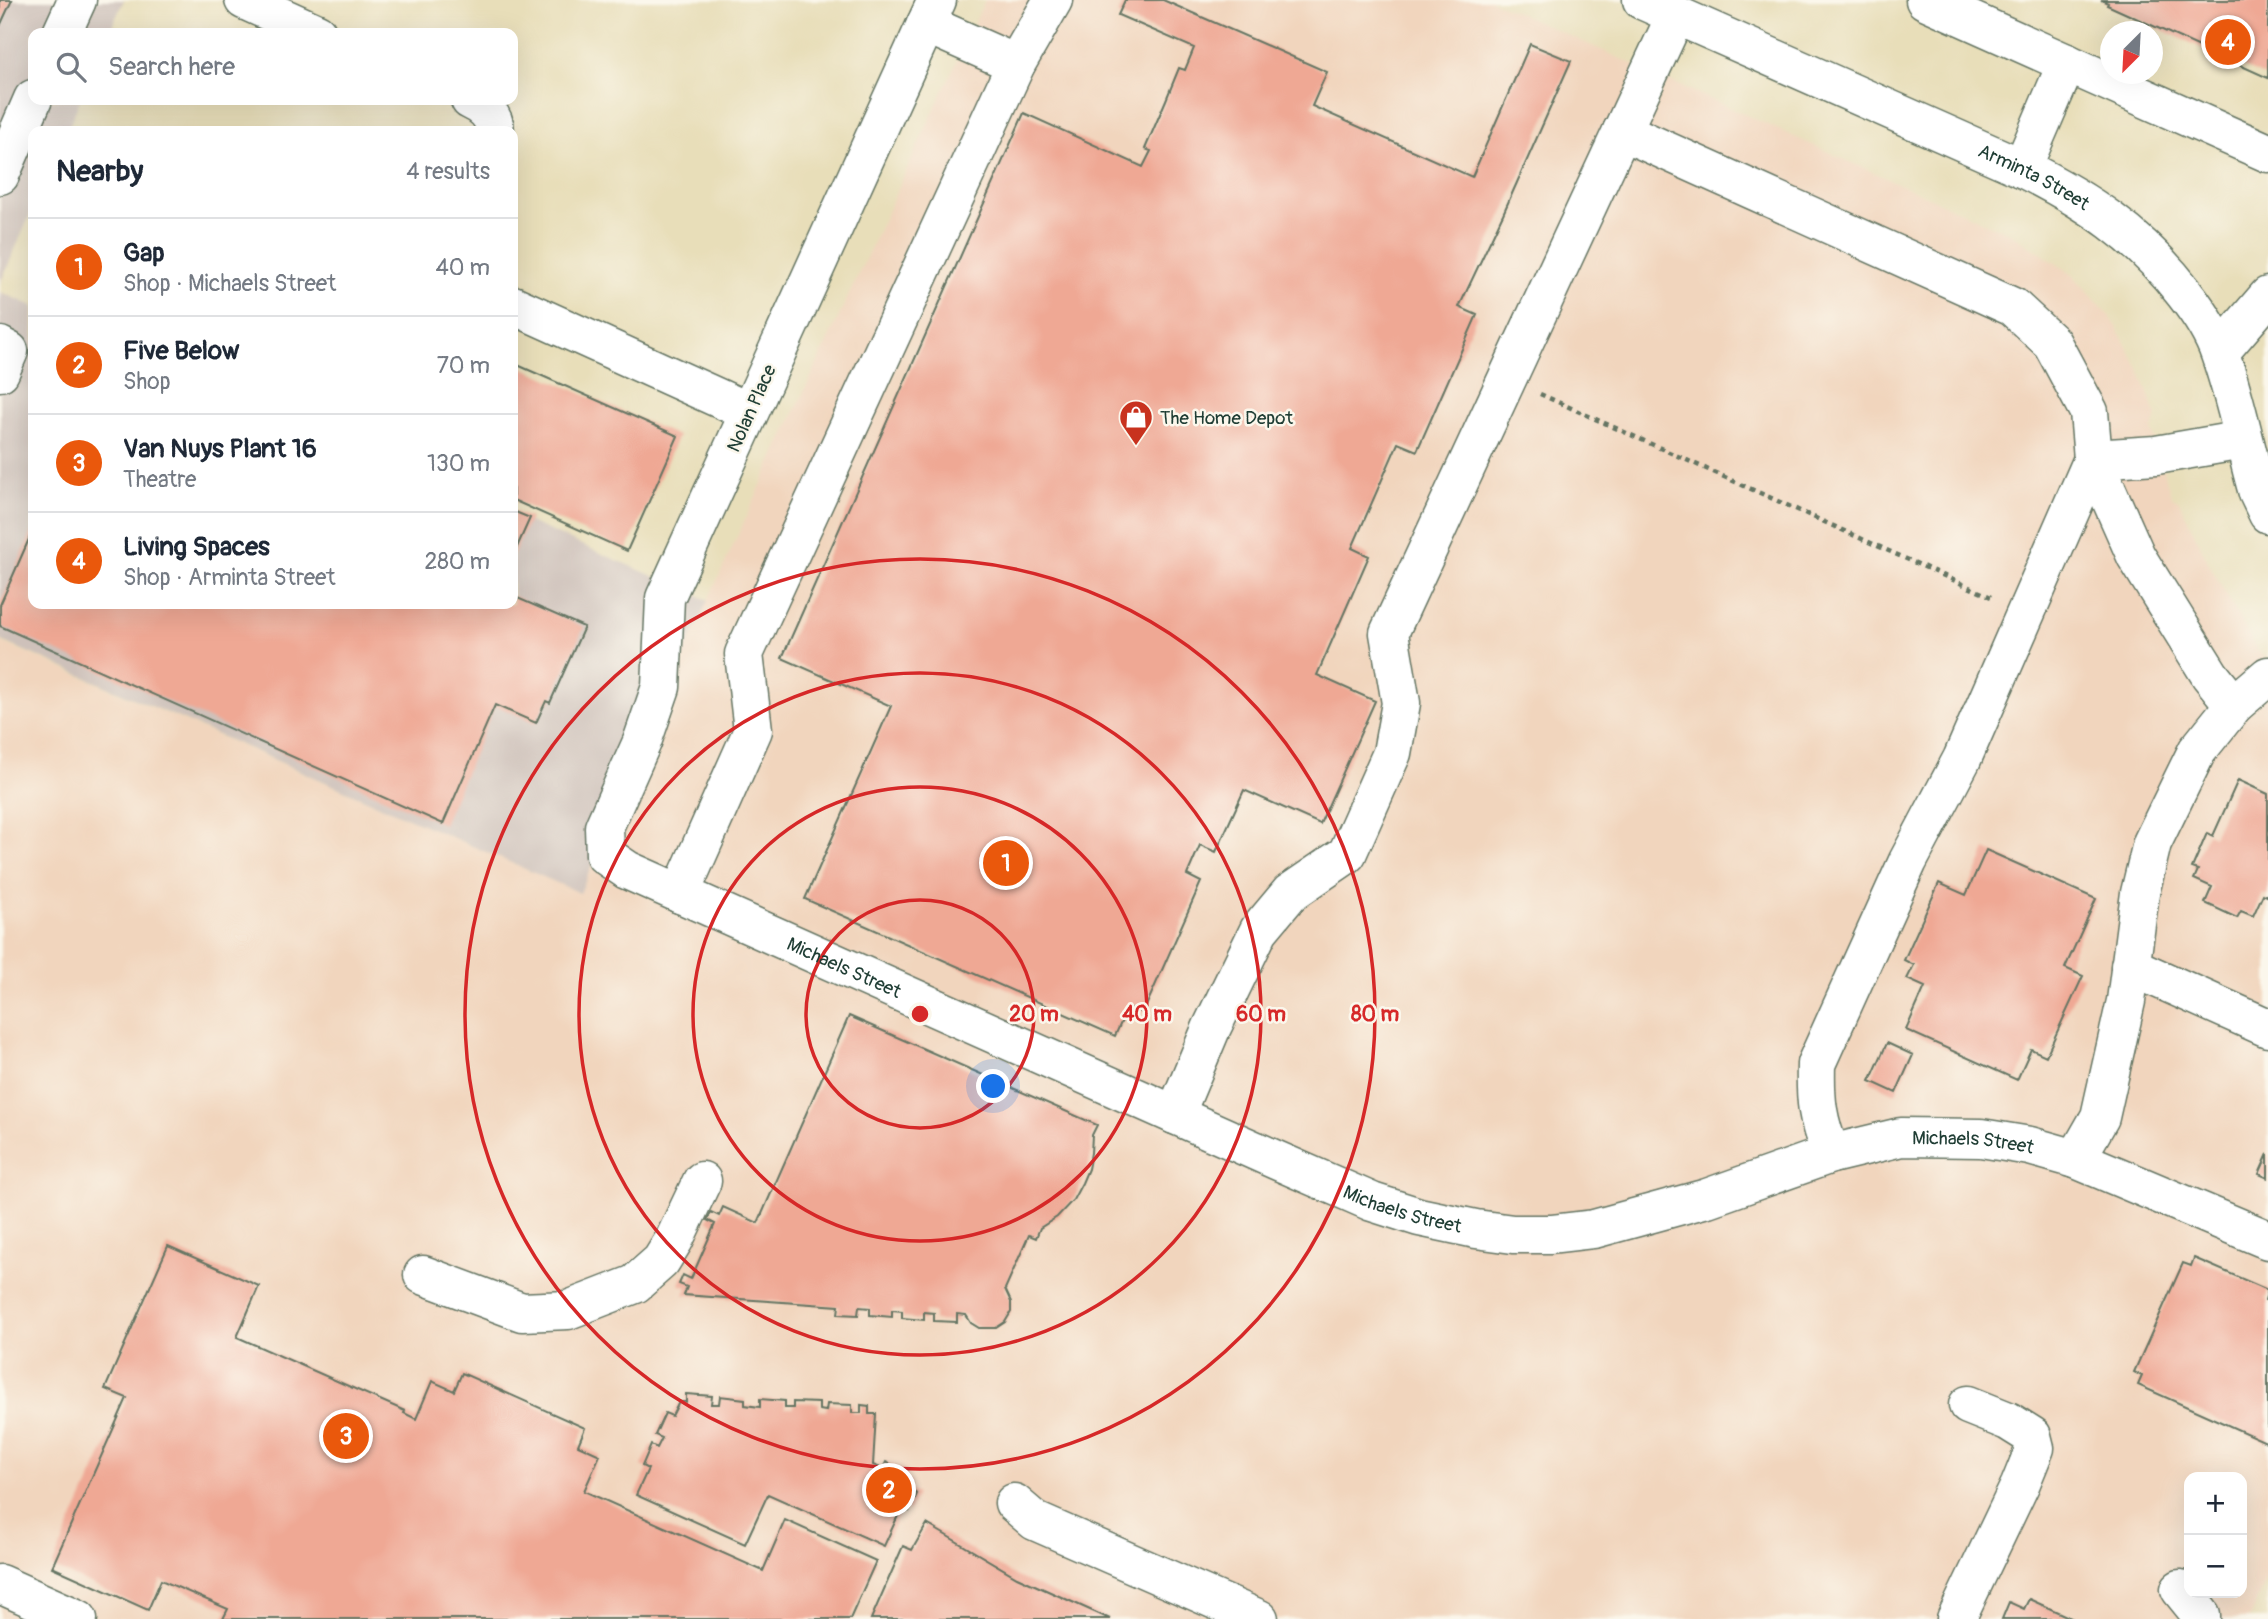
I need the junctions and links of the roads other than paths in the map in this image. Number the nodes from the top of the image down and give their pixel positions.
1 (77, 0) edge
2 (244, 0) edge
3 (1053, 0) edge
4 (1925, 0) edge
5 (1659, 7) edge
6 (932, 12) edge
7 (64, 28) edge
8 (306, 28) edge
9 (2067, 63) junction
10 (1016, 64) junction
11 (30, 105) edge
12 (482, 105) edge
13 (495, 126) edge
14 (1622, 131) junction
15 (2268, 153) edge
16 (2022, 169) junction
17 (0, 175) edge
18 (2268, 296) edge
19 (518, 307) edge
20 (0, 346) edge
21 (2220, 352) junction
22 (0, 372) edge
23 (749, 412) junction
24 (2243, 440) junction
25 (2093, 459) junction
26 (2268, 514) edge
27 (2268, 676) edge
28 (2234, 705) junction
29 (604, 827) joint
30 (680, 894) junction
31 (2130, 966) junction
32 (2268, 1028) edge
33 (1175, 1115) junction
34 (1831, 1154) junction
35 (2076, 1159) junction
36 (702, 1181) dead end
37 (2268, 1240) edge
38 (424, 1275) dead end
39 (1968, 1405) dead end
40 (1014, 1503) dead end
41 (0, 1584) edge
42 (78, 1619) edge
43 (1259, 1619) edge
44 (1956, 1619) edge

1 - 7 street
2 - 8 street
3 - 10 street
4 - 9 street
5 - 14 street
5 - 16 street, Arminta Street
6 - 10 street
6 - 23 street, Nolan Place
9 - 15 street
9 - 16 street
10 - 30 street
11 - 17 street
12 - 13 street
14 - 25 street
14 - 33 street
16 - 21 street, Arminta Street
18 - 21 street
19 - 23 street
20 - 22 street
21 - 24 street, Arminta Street
23 - 29 street, Nolan Place
24 - 25 street
24 - 26 street, Arminta Street
25 - 28 street
25 - 34 street
27 - 28 street
28 - 31 street
29 - 30 street, Michaels Street
30 - 33 street, Michaels Street
31 - 32 street
31 - 35 street
33 - 34 street, Michaels Street
34 - 35 street, Michaels Street
35 - 37 street, Michaels Street
36 - 38 street
39 - 44 street
40 - 43 street
41 - 42 street

